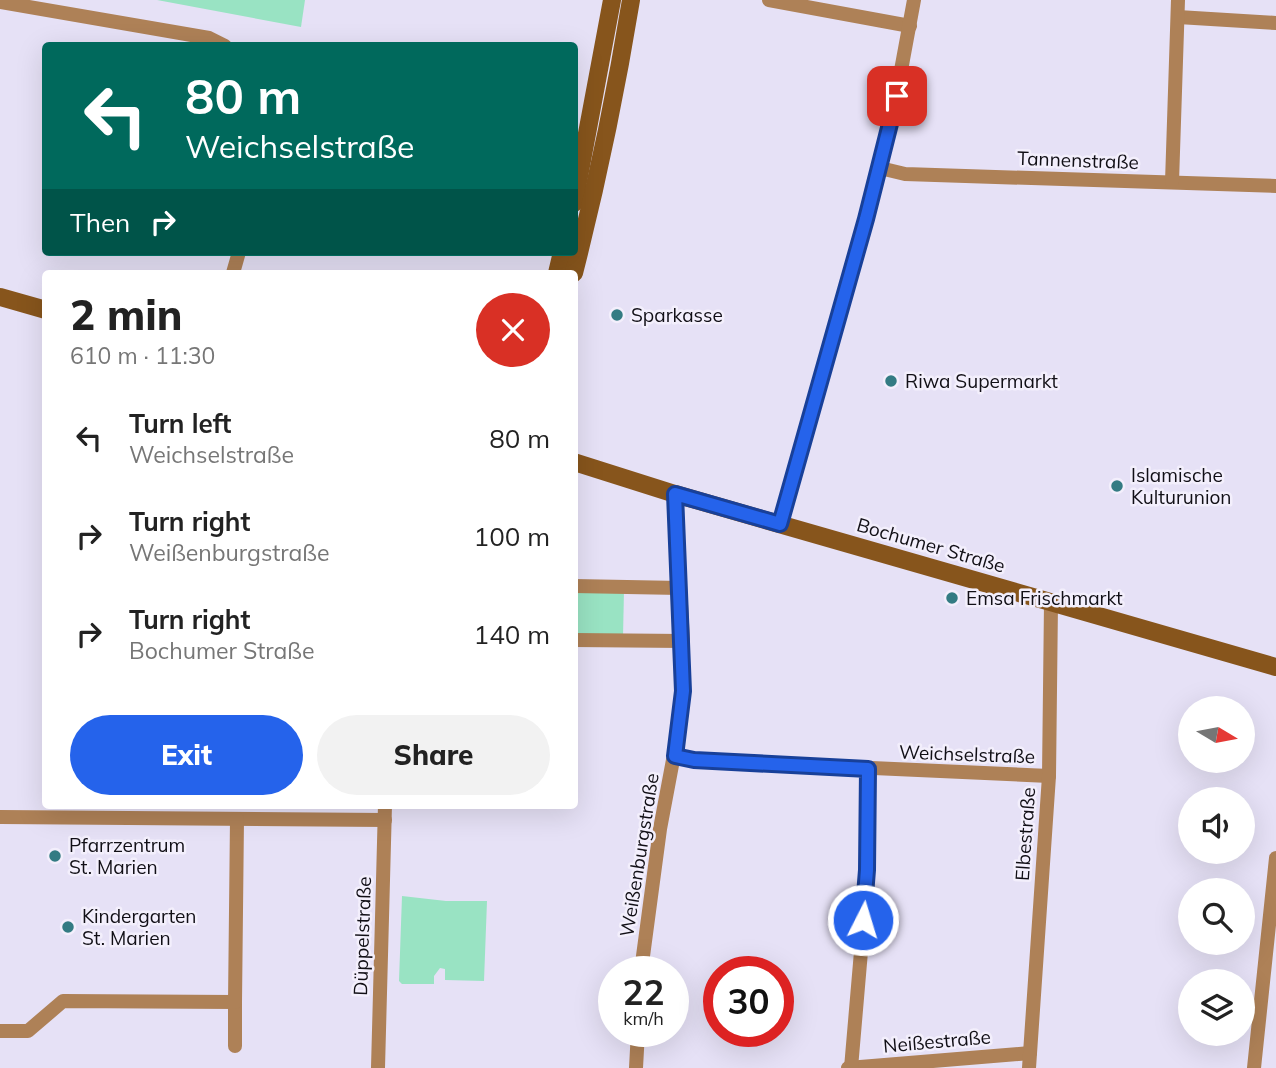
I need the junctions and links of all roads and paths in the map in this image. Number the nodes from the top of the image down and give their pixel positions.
1 (612, 0) edge
2 (631, 0) edge
3 (769, 0) edge
4 (914, 0) edge
5 (1178, 0) edge
6 (0, 2) edge
7 (1178, 17) junction
8 (1276, 23) edge
9 (910, 26) junction
10 (217, 42) edge
11 (591, 164) junction
12 (880, 168) junction
13 (1172, 182) junction
14 (1276, 186) edge
15 (578, 194) edge
16 (578, 247) edge
17 (0, 297) edge
18 (42, 309) edge
19 (578, 463) edge
20 (675, 494) junction
21 (780, 524) junction
22 (578, 586) edge
23 (680, 588) junction
24 (1051, 603) junction
25 (578, 640) edge
26 (683, 641) junction
27 (1276, 667) edge
28 (675, 756) junction
29 (868, 769) junction
30 (1049, 776) junction
31 (385, 813) edge
32 (0, 817) edge
33 (237, 819) junction
34 (1276, 858) edge
35 (643, 956) edge
36 (1270, 971) edge
37 (234, 1002) junction
38 (0, 1031) edge
39 (235, 1046) dead end
40 (637, 1047) edge
41 (1030, 1060) edge
42 (378, 1068) edge
43 (636, 1068) edge
44 (849, 1068) edge
45 (1254, 1068) edge

1 - 11 main road
2 - 11 main road
3 - 9 street
4 - 9 street
5 - 7 street
6 - 10 street
7 - 8 street
7 - 13 street
9 - 12 street
11 - 15 main road
11 - 16 main road
12 - 13 street, Tannenstraße
12 - 21 street
13 - 14 street, Tannenstraße
17 - 18 main road
19 - 20 main road, Bochumer Straße
20 - 21 main road, Bochumer Straße
20 - 23 street, Weißenburgstraße
21 - 24 main road, Bochumer Straße
22 - 23 street
23 - 26 street, Weißenburgstraße
24 - 27 main road, Bochumer Straße
24 - 30 street, Elbestraße
25 - 26 street
26 - 28 street, Weißenburgstraße
28 - 29 street, Weichselstraße
28 - 35 street, Weißenburgstraße
29 - 30 street, Weichselstraße
29 - 44 street
30 - 41 street, Elbestraße
31 - 33 street
31 - 42 street, Düppelstraße
32 - 33 street
33 - 37 street
34 - 36 street
36 - 45 street
37 - 38 street
37 - 39 street
40 - 43 street
41 - 44 street, Neißestraße

